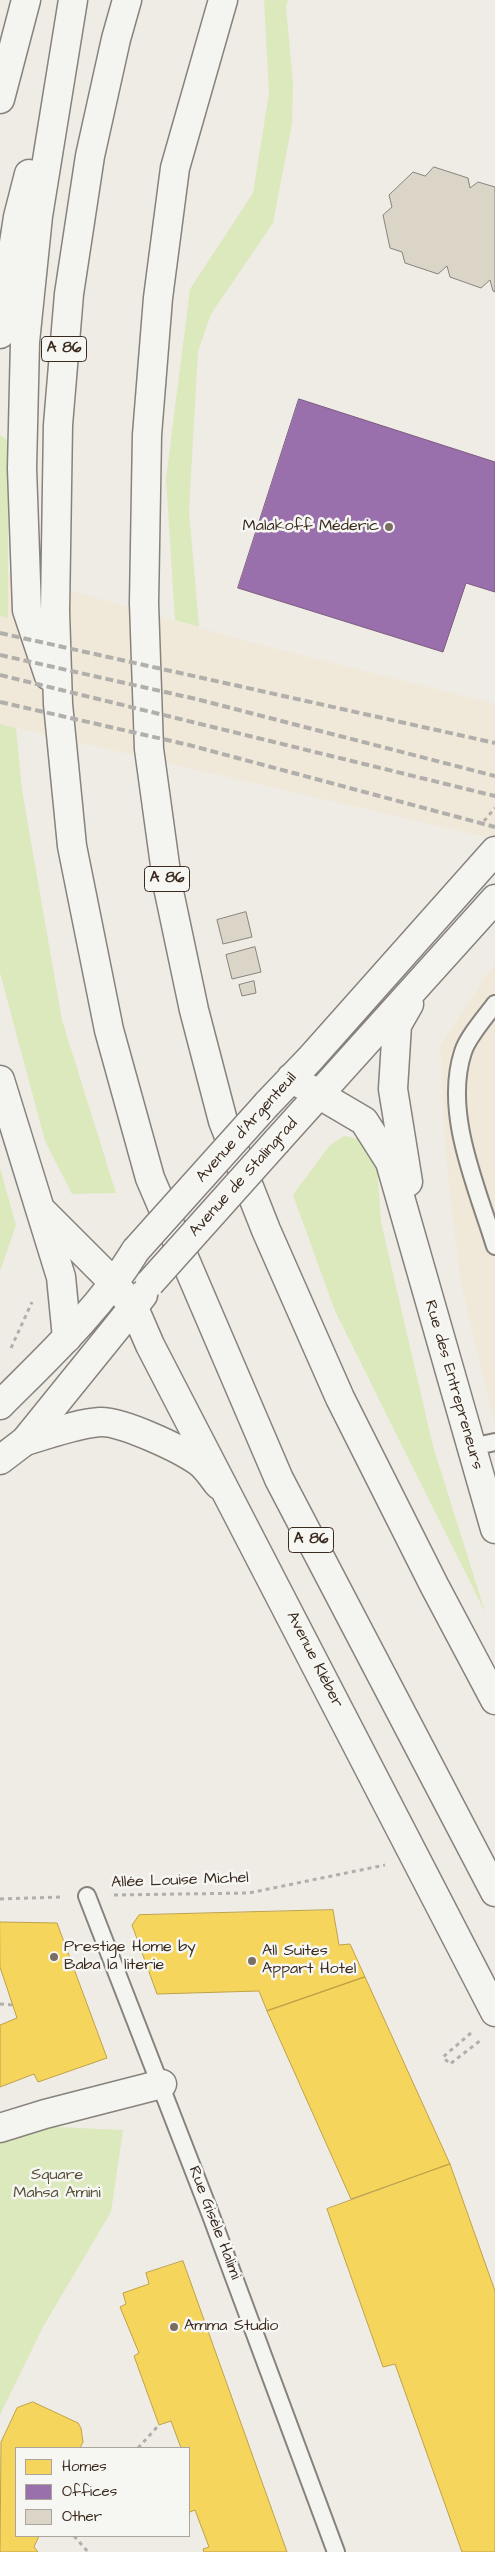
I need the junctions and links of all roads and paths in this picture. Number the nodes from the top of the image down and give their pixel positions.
1 (26, 0) edge
2 (73, 0) edge
3 (127, 0) edge
4 (223, 0) edge
5 (0, 99) edge
6 (0, 334) edge
7 (58, 704) junction
8 (495, 851) edge
9 (495, 899) edge
10 (426, 974) junction
11 (495, 1004) edge
12 (291, 1078) junction
13 (0, 1080) edge
14 (320, 1094) junction
15 (42, 1211) junction
16 (495, 1246) edge
17 (421, 1270) junction
18 (116, 1284) junction
19 (134, 1308) junction
20 (67, 1338) junction
21 (0, 1405) edge
22 (25, 1441) junction
23 (483, 1444) edge
24 (0, 1460) edge
25 (233, 1501) junction
26 (495, 1529) edge
27 (495, 1700) edge
28 (418, 1862) junction
29 (495, 1892) edge
30 (87, 1896) junction
31 (0, 1899) edge
32 (0, 2004) edge
33 (13, 2005) dead end
34 (495, 2012) edge
35 (473, 2032) dead end
36 (483, 2039) dead end
37 (162, 2084) junction
38 (0, 2128) edge
39 (159, 2425) dead end
40 (139, 2447) edge
41 (75, 2537) edge
42 (88, 2552) edge
43 (336, 2552) edge

1 - 5 main road
2 - 6 main road
2 - 7 main road
3 - 7 main road, A 86
4 - 27 main road, A 86
7 - 29 main road, A 86
8 - 12 main road, Avenue d'Argenteuil
9 - 10 main road, Avenue de Stalingrad
10 - 14 main road, Avenue de Stalingrad
10 - 17 main road, Rue des Entrepreneurs
11 - 16 lane
12 - 14 main road, Rue des Entrepreneurs
12 - 18 main road, Avenue d'Argenteuil, bridge
13 - 15 main road
14 - 17 main road, Rue des Entrepreneurs
14 - 19 main road, Avenue de Stalingrad, bridge
15 - 18 main road, Avenue Kléber
15 - 20 main road
17 - 23 main road, Rue des Entrepreneurs
18 - 19 main road, Avenue Kléber
18 - 20 main road, Avenue d'Argenteuil
19 - 22 main road, Avenue de Stalingrad
19 - 25 main road, Avenue Kléber
20 - 21 main road, Avenue d'Argenteuil
22 - 24 main road, Avenue de Stalingrad
22 - 25 main road
23 - 26 main road, Rue des Entrepreneurs
25 - 28 main road, Avenue Kléber
28 - 30 path, Allée Louise Michel
28 - 34 main road, Avenue Kléber
30 - 31 path, Allée Louise Michel
30 - 37 lane, Rue Gisèle Halimi
32 - 33 path
35 - 36 path
37 - 38 main road
37 - 43 lane, Rue Gisèle Halimi
39 - 40 path
41 - 42 path

